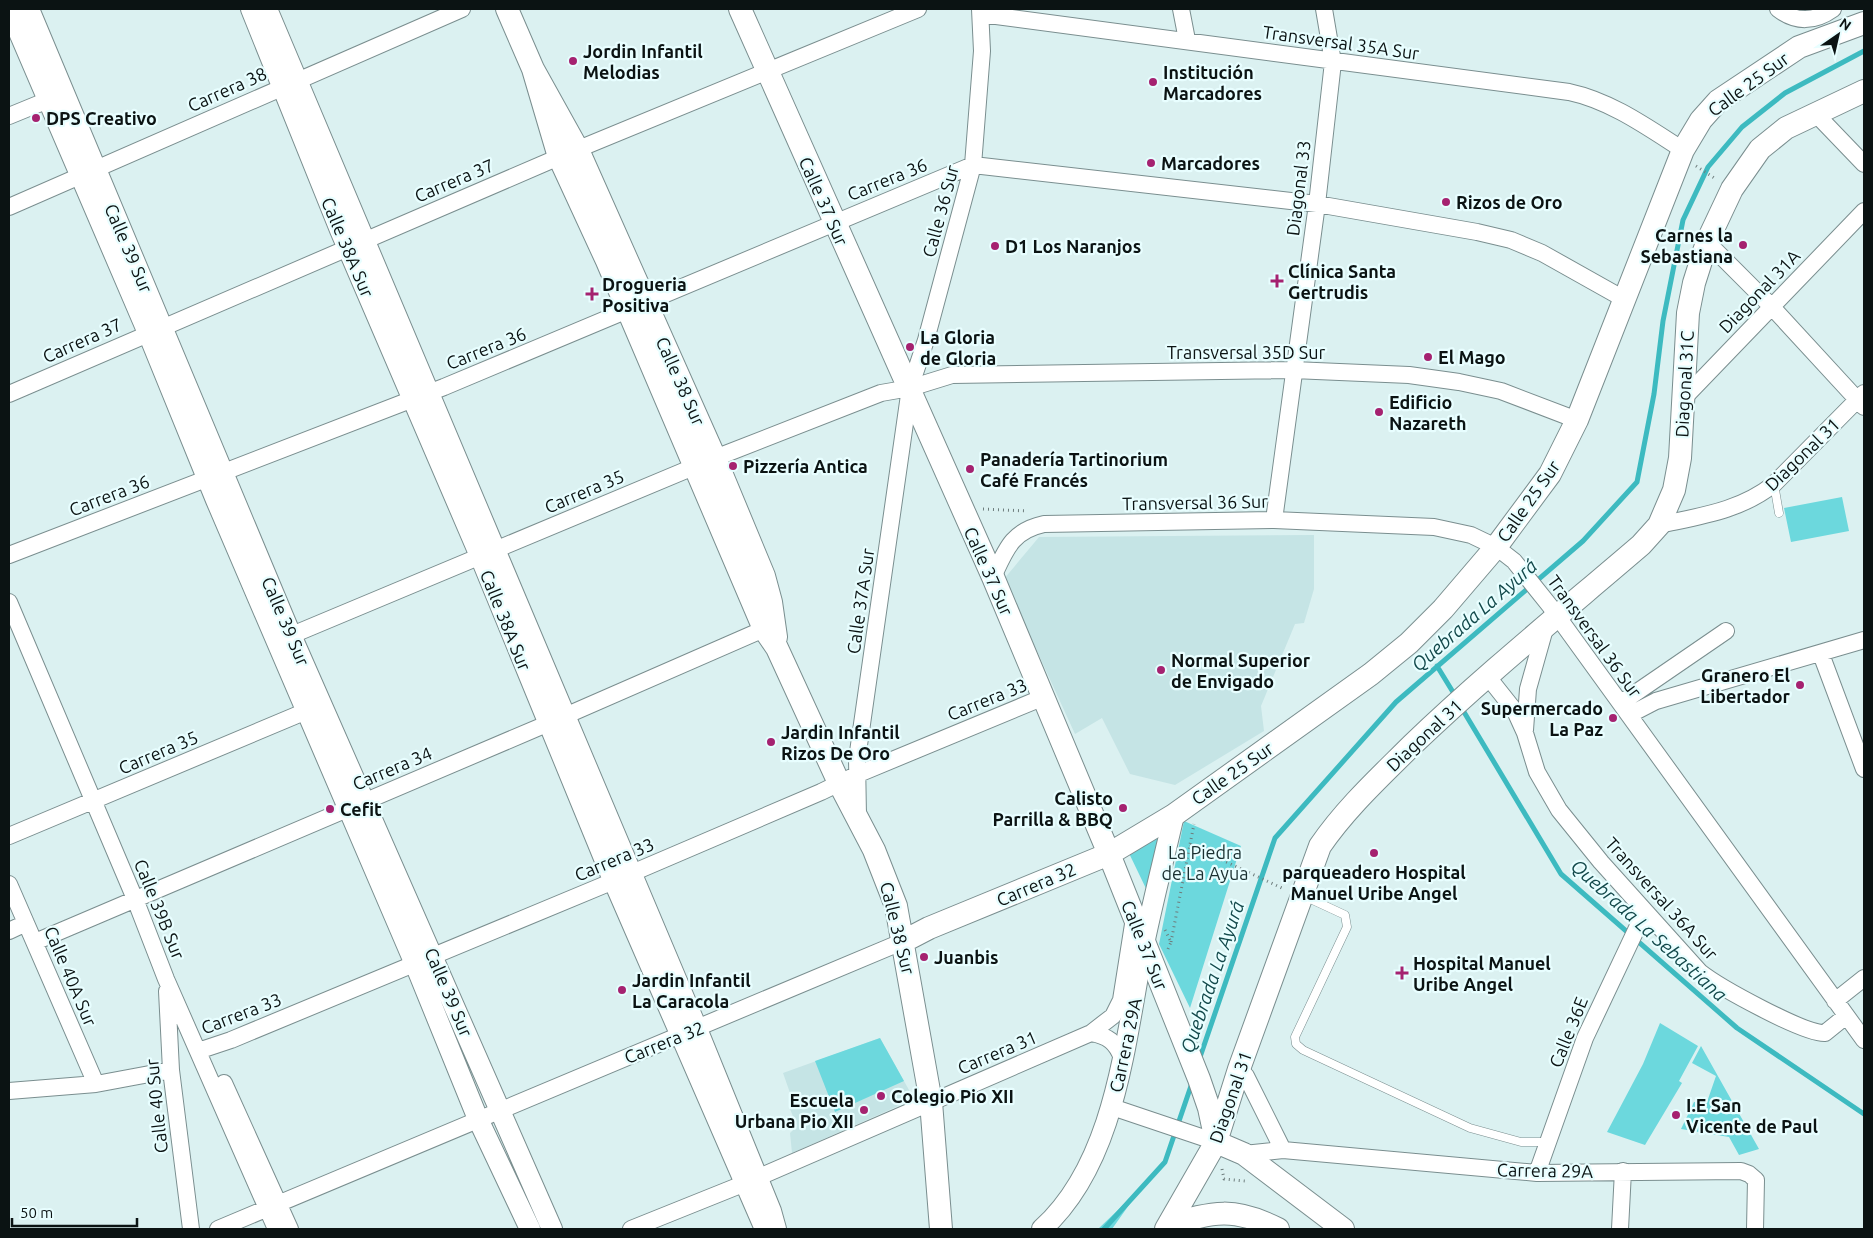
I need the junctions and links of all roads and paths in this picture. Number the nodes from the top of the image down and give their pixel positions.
1 (251, 9) edge
2 (267, 9) edge
3 (462, 9) edge
4 (506, 9) edge
5 (740, 9) edge
6 (918, 9) edge
7 (1181, 9) edge
8 (1324, 9) edge
9 (1778, 9) edge
10 (1833, 9) edge
11 (21, 12) edge
12 (980, 12) edge
13 (1864, 23) edge
14 (1187, 40) junction
15 (1333, 62) junction
16 (768, 72) junction
17 (289, 84) junction
18 (1864, 91) edge
19 (48, 100) junction
20 (1815, 113) junction
21 (9, 116) edge
22 (568, 154) junction
23 (1689, 157) junction
24 (1864, 164) edge
25 (973, 165) junction
26 (89, 172) junction
27 (1716, 178) dead end
28 (1317, 204) junction
29 (9, 206) edge
30 (1864, 212) edge
31 (834, 223) junction
32 (1707, 242) junction
33 (355, 244) junction
34 (1624, 299) junction
35 (1771, 306) junction
36 (637, 307) junction
37 (155, 330) junction
38 (1294, 370) junction
39 (910, 388) junction
40 (9, 394) edge
41 (420, 396) junction
42 (1683, 399) junction
43 (1862, 400) edge
44 (1577, 420) junction
45 (705, 462) junction
46 (216, 476) junction
47 (1774, 484) junction
48 (962, 508) junction
49 (1028, 511) dead end
50 (1780, 513) dead end
51 (1274, 520) junction
52 (1659, 525) junction
53 (1496, 548) junction
54 (488, 553) junction
55 (9, 555) edge
56 (993, 577) junction
57 (9, 602) edge
58 (1551, 621) junction
59 (764, 629) junction
60 (1726, 631) dead end
61 (284, 639) junction
62 (1864, 640) edge
63 (777, 648) junction
64 (1821, 654) junction
65 (1486, 679) junction
66 (1645, 687) junction
67 (1044, 697) junction
68 (1656, 701) junction
69 (314, 707) junction
70 (1625, 709) junction
71 (557, 720) junction
72 (1525, 733) junction
73 (1864, 769) edge
74 (848, 779) junction
75 (93, 800) junction
76 (357, 804) junction
77 (1174, 815) junction
78 (9, 836) edge
79 (1190, 845) dead end
80 (1109, 854) junction
81 (622, 878) junction
82 (9, 884) edge
83 (1296, 893) junction
84 (136, 899) junction
85 (1645, 911) junction
86 (1134, 918) junction
87 (26, 923) junction
88 (9, 931) edge
89 (904, 941) junction
90 (35, 942) junction
91 (1144, 943) junction
92 (424, 960) junction
93 (1864, 978) edge
94 (166, 979) junction
95 (1835, 1000) junction
96 (1846, 1016) junction
97 (689, 1032) junction
98 (1091, 1033) junction
99 (1864, 1040) edge
100 (203, 1049) junction
101 (1122, 1058) junction
102 (1239, 1069) junction
103 (172, 1070) junction
104 (96, 1084) junction
105 (9, 1091) edge
106 (931, 1102) junction
107 (1120, 1109) junction
108 (500, 1110) junction
109 (478, 1119) junction
110 (1216, 1142) junction
111 (1548, 1142) junction
112 (1284, 1150) junction
113 (1244, 1154) junction
114 (1623, 1171) junction
115 (1537, 1173) junction
116 (750, 1181) junction
117 (273, 1207) junction
118 (940, 1226) edge
119 (1167, 1227) edge
120 (191, 1229) edge
121 (218, 1229) edge
122 (276, 1229) edge
123 (290, 1229) edge
124 (530, 1229) edge
125 (552, 1229) edge
126 (631, 1229) edge
127 (765, 1229) edge
128 (776, 1229) edge
129 (1042, 1229) edge
130 (1278, 1229) edge
131 (1343, 1229) edge
132 (1620, 1229) edge
133 (1755, 1229) edge

1 - 17 street, Calle 38A Sur
2 - 17 street, Calle 38A Sur
3 - 17 street, Carrera 38
4 - 22 main road, Calle 38 Sur
5 - 16 main road, Calle 37 Sur
6 - 16 street, Carrera 37
7 - 14 street
8 - 15 street, Diagonal 33
9 - 10 street
11 - 19 street, Calle 39 Sur
11 - 26 street, Calle 39 Sur
12 - 14 street, Transversal 35A Sur
12 - 25 street, Calle 36 Sur
13 - 23 main road, Calle 25 Sur
14 - 15 street, Transversal 35A Sur
15 - 23 street, Transversal 35A Sur
15 - 28 street, Diagonal 33
16 - 22 street, Carrera 37
16 - 31 main road, Calle 37 Sur
17 - 26 street, Carrera 38
17 - 33 street, Calle 38A Sur
18 - 20 main road, Diagonal 31C
19 - 21 street
19 - 26 street, Calle 39 Sur
20 - 24 street
20 - 32 main road, Diagonal 31C
22 - 33 street, Carrera 37
22 - 36 main road, Calle 38 Sur
23 - 27 path
23 - 34 main road, Calle 25 Sur
25 - 28 street
25 - 31 street, Carrera 36
25 - 39 street, Calle 36 Sur
26 - 29 street, Carrera 38
26 - 37 street, Calle 39 Sur
28 - 34 street
28 - 38 street, Diagonal 33
30 - 35 street, Diagonal 31A
31 - 36 street, Carrera 36
31 - 39 main road, Calle 37 Sur
32 - 35 street
32 - 42 main road, Diagonal 31C
33 - 37 street, Carrera 37
33 - 41 street, Calle 38A Sur
34 - 44 main road, Calle 25 Sur
35 - 42 street, Diagonal 31A
35 - 43 street
36 - 41 street, Carrera 36
36 - 45 main road, Calle 38 Sur
37 - 40 street, Carrera 37
37 - 46 street, Calle 39 Sur
38 - 39 street, Transversal 35D Sur
38 - 44 street, Transversal 35D Sur
38 - 51 street, Diagonal 33
39 - 45 street, Carrera 35
39 - 48 main road, Calle 37 Sur
39 - 74 street, Calle 37A Sur
41 - 46 street, Carrera 36
41 - 54 street, Calle 38A Sur
42 - 52 main road, Diagonal 31C
43 - 47 street, Diagonal 31
44 - 53 main road, Calle 25 Sur
45 - 54 street, Carrera 35
45 - 59 main road, Calle 38 Sur
45 - 63 main road, Calle 38 Sur
46 - 55 street, Carrera 36
46 - 61 street, Calle 39 Sur
47 - 50 lane
47 - 52 street, Diagonal 31
48 - 49 path
48 - 56 main road, Calle 37 Sur
51 - 53 street, Transversal 36 Sur
51 - 56 street, Transversal 36 Sur
52 - 58 main road, Diagonal 31
53 - 58 street, Transversal 36 Sur
53 - 77 main road, Calle 25 Sur
54 - 61 street, Carrera 35
54 - 71 street, Calle 38A Sur
56 - 67 main road, Calle 37 Sur
57 - 75 street, Calle 39B Sur
58 - 65 main road, Diagonal 31
58 - 70 street, Transversal 36 Sur
58 - 72 street, Transversal 36A Sur
59 - 63 main road, Calle 38 Sur
59 - 71 street, Carrera 34
60 - 66 street
61 - 69 street, Calle 39 Sur
62 - 64 street
63 - 74 main road, Calle 38 Sur
64 - 68 street
64 - 73 street
65 - 72 street, Transversal 36A Sur
65 - 83 main road, Diagonal 31
66 - 68 street
66 - 70 street
67 - 74 street, Carrera 33
67 - 80 main road, Calle 37 Sur
68 - 70 street
69 - 75 street, Carrera 35
69 - 76 street, Calle 39 Sur
70 - 95 street, Transversal 36 Sur
71 - 76 street, Carrera 34
71 - 81 street, Calle 38A Sur
72 - 85 street, Transversal 36A Sur
74 - 81 street, Carrera 33
74 - 89 main road, Calle 38 Sur
75 - 78 street, Carrera 35
75 - 84 street, Calle 39B Sur
76 - 84 street, Carrera 34
76 - 92 street, Calle 39 Sur
77 - 80 main road, Calle 25 Sur
77 - 91 street, Carrera 29A
79 - 83 path
80 - 86 main road, Calle 37 Sur
80 - 89 main road, Carrera 32
81 - 92 street, Carrera 33
81 - 97 street, Calle 38A Sur
82 - 87 street, Calle 40A Sur
83 - 102 main road, Diagonal 31
83 - 111 lane
84 - 90 street, Carrera 34
84 - 94 street, Calle 39B Sur
85 - 96 street, Transversal 36A Sur
85 - 111 street, Calle 36E
86 - 91 main road, Calle 37 Sur
86 - 98 street, Carrera 31
87 - 88 street
87 - 90 street, Calle 40A Sur
89 - 97 street, Carrera 32
89 - 106 main road, Calle 38 Sur
90 - 104 street, Calle 40A Sur
91 - 101 street, Carrera 29A
91 - 110 main road, Calle 37 Sur
92 - 100 street, Carrera 33
92 - 108 street, Calle 39 Sur
92 - 109 street, Calle 39 Sur
93 - 95 street
94 - 100 street, Calle 39B Sur
94 - 103 street, Calle 40 Sur
95 - 96 street, Transversal 36 Sur
96 - 99 street, Transversal 36 Sur
97 - 108 street, Carrera 32
97 - 116 street, Calle 38A Sur
98 - 101 street
98 - 106 street, Carrera 31
100 - 117 street, Calle 39B Sur
101 - 107 street, Carrera 29A
102 - 110 main road, Diagonal 31
102 - 112 street
103 - 104 street
103 - 120 street, Calle 40 Sur
104 - 105 street
106 - 116 street, Carrera 31
106 - 118 main road, Calle 38 Sur
107 - 110 street
107 - 129 street, Carrera 29A
108 - 109 street, Carrera 32
108 - 125 street, Calle 39 Sur
109 - 117 street, Carrera 32
109 - 124 street, Calle 39 Sur
110 - 113 main road
110 - 119 main road, Diagonal 31
111 - 115 street, Calle 36E
112 - 113 street, Carrera 29A
112 - 115 street, Carrera 29A
113 - 131 main road
114 - 115 street, Carrera 29A
114 - 132 street
114 - 133 street, Carrera 29A
116 - 126 street, Carrera 31
116 - 127 street, Calle 38A Sur
116 - 128 street, Calle 38A Sur
117 - 121 street, Carrera 32
117 - 122 street, Calle 39B Sur
117 - 123 street, Calle 39B Sur
119 - 130 main road

